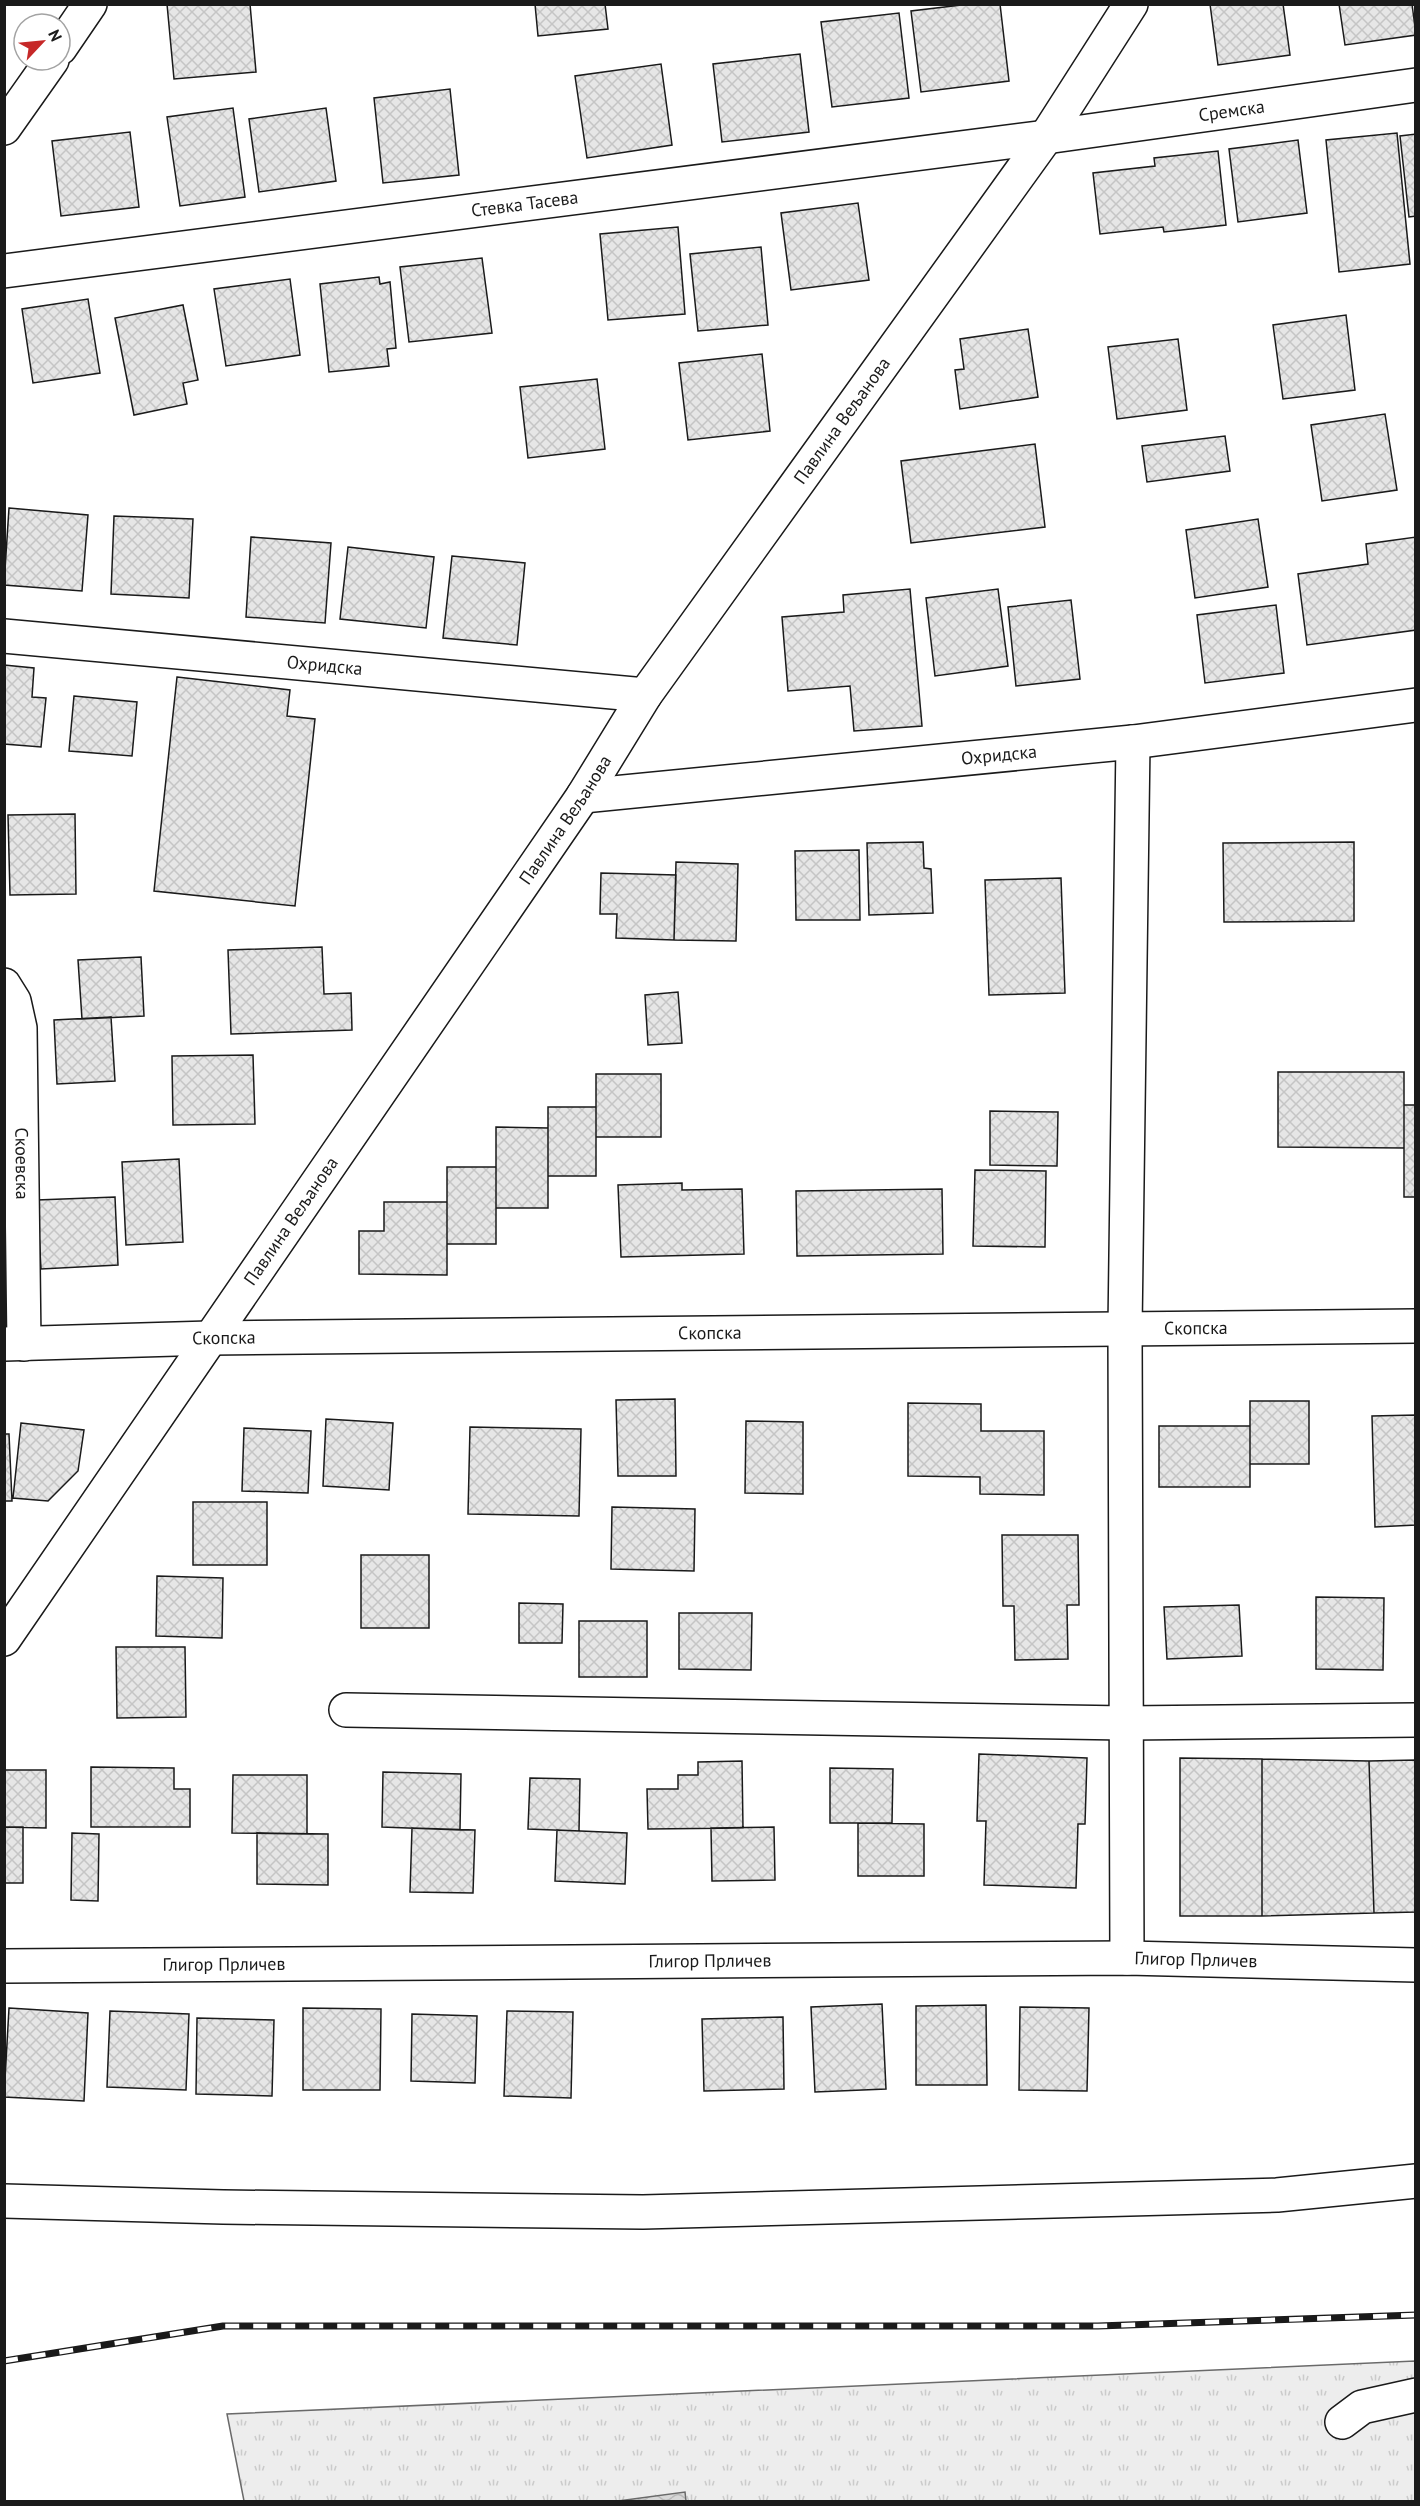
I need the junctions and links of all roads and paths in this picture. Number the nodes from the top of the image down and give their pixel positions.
1 (90, 4) edge
2 (1131, 4) edge
3 (72, 30) edge
4 (44, 72) edge
5 (1416, 85) edge
6 (4, 128) edge
7 (1046, 137) junction
8 (4, 271) edge
9 (4, 636) edge
10 (645, 695) junction
11 (1416, 705) edge
12 (1133, 742) junction
13 (583, 796) junction
14 (4, 985) edge
15 (1416, 1326) edge
16 (1125, 1329) junction
17 (210, 1338) junction
18 (14, 1344) edge
19 (4, 1639) edge
20 (346, 1710) dead end
21 (1416, 1720) edge
22 (1126, 1723) junction
23 (1127, 1958) junction
24 (1416, 1965) edge
25 (4, 1966) edge
26 (1416, 2181) edge
27 (4, 2200) edge
28 (1416, 2395) edge
29 (1342, 2422) dead end

1 - 3 street
2 - 7 street, Павлина Вељанова
4 - 6 street
5 - 7 street, Сремска
7 - 8 street, Стевка Тасева
7 - 10 street, Павлина Вељанова
9 - 10 street, Охридска
10 - 13 street, Павлина Вељанова
11 - 12 street, Охридска
12 - 13 street, Охридска
12 - 16 street
13 - 17 street, Павлина Вељанова
14 - 18 street, Скоевска
15 - 16 street, Скопска
16 - 17 street, Скопска
16 - 22 street
17 - 18 street, Скопска
17 - 19 street, Павлина Вељанова
20 - 22 street
21 - 22 street
22 - 23 street
23 - 24 street, Глигор Прличев
23 - 25 street, Глигор Прличев
26 - 27 street
28 - 29 street

